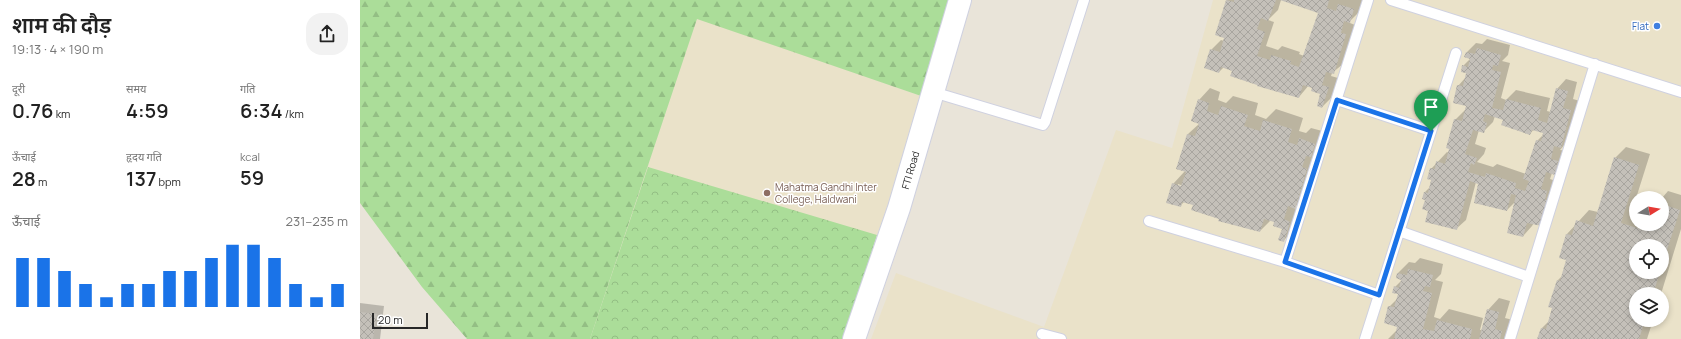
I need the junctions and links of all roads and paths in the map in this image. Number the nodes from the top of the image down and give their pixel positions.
1 (960, 0) edge
2 (1084, 0) edge
3 (1368, 0) edge
4 (1391, 0) edge
5 (1456, 53) dead end
6 (1595, 64) junction
7 (933, 92) junction
8 (1681, 92) edge
9 (1337, 100) junction
10 (1431, 131) junction
11 (1149, 221) dead end
12 (1399, 231) junction
13 (1285, 262) junction
14 (1529, 277) junction
15 (1379, 295) junction
16 (1042, 334) dead end
17 (854, 339) edge
18 (1061, 339) edge
19 (1365, 339) edge
20 (1510, 339) edge

1 - 7 main road, FTI Road
2 - 7 lane
3 - 9 lane
4 - 6 lane
5 - 10 lane
6 - 8 lane
6 - 14 lane
7 - 17 main road, FTI Road
9 - 10 lane
9 - 13 lane
10 - 12 lane
11 - 13 lane
12 - 14 lane
12 - 15 lane
13 - 15 lane
14 - 20 lane
15 - 19 lane
16 - 18 lane

